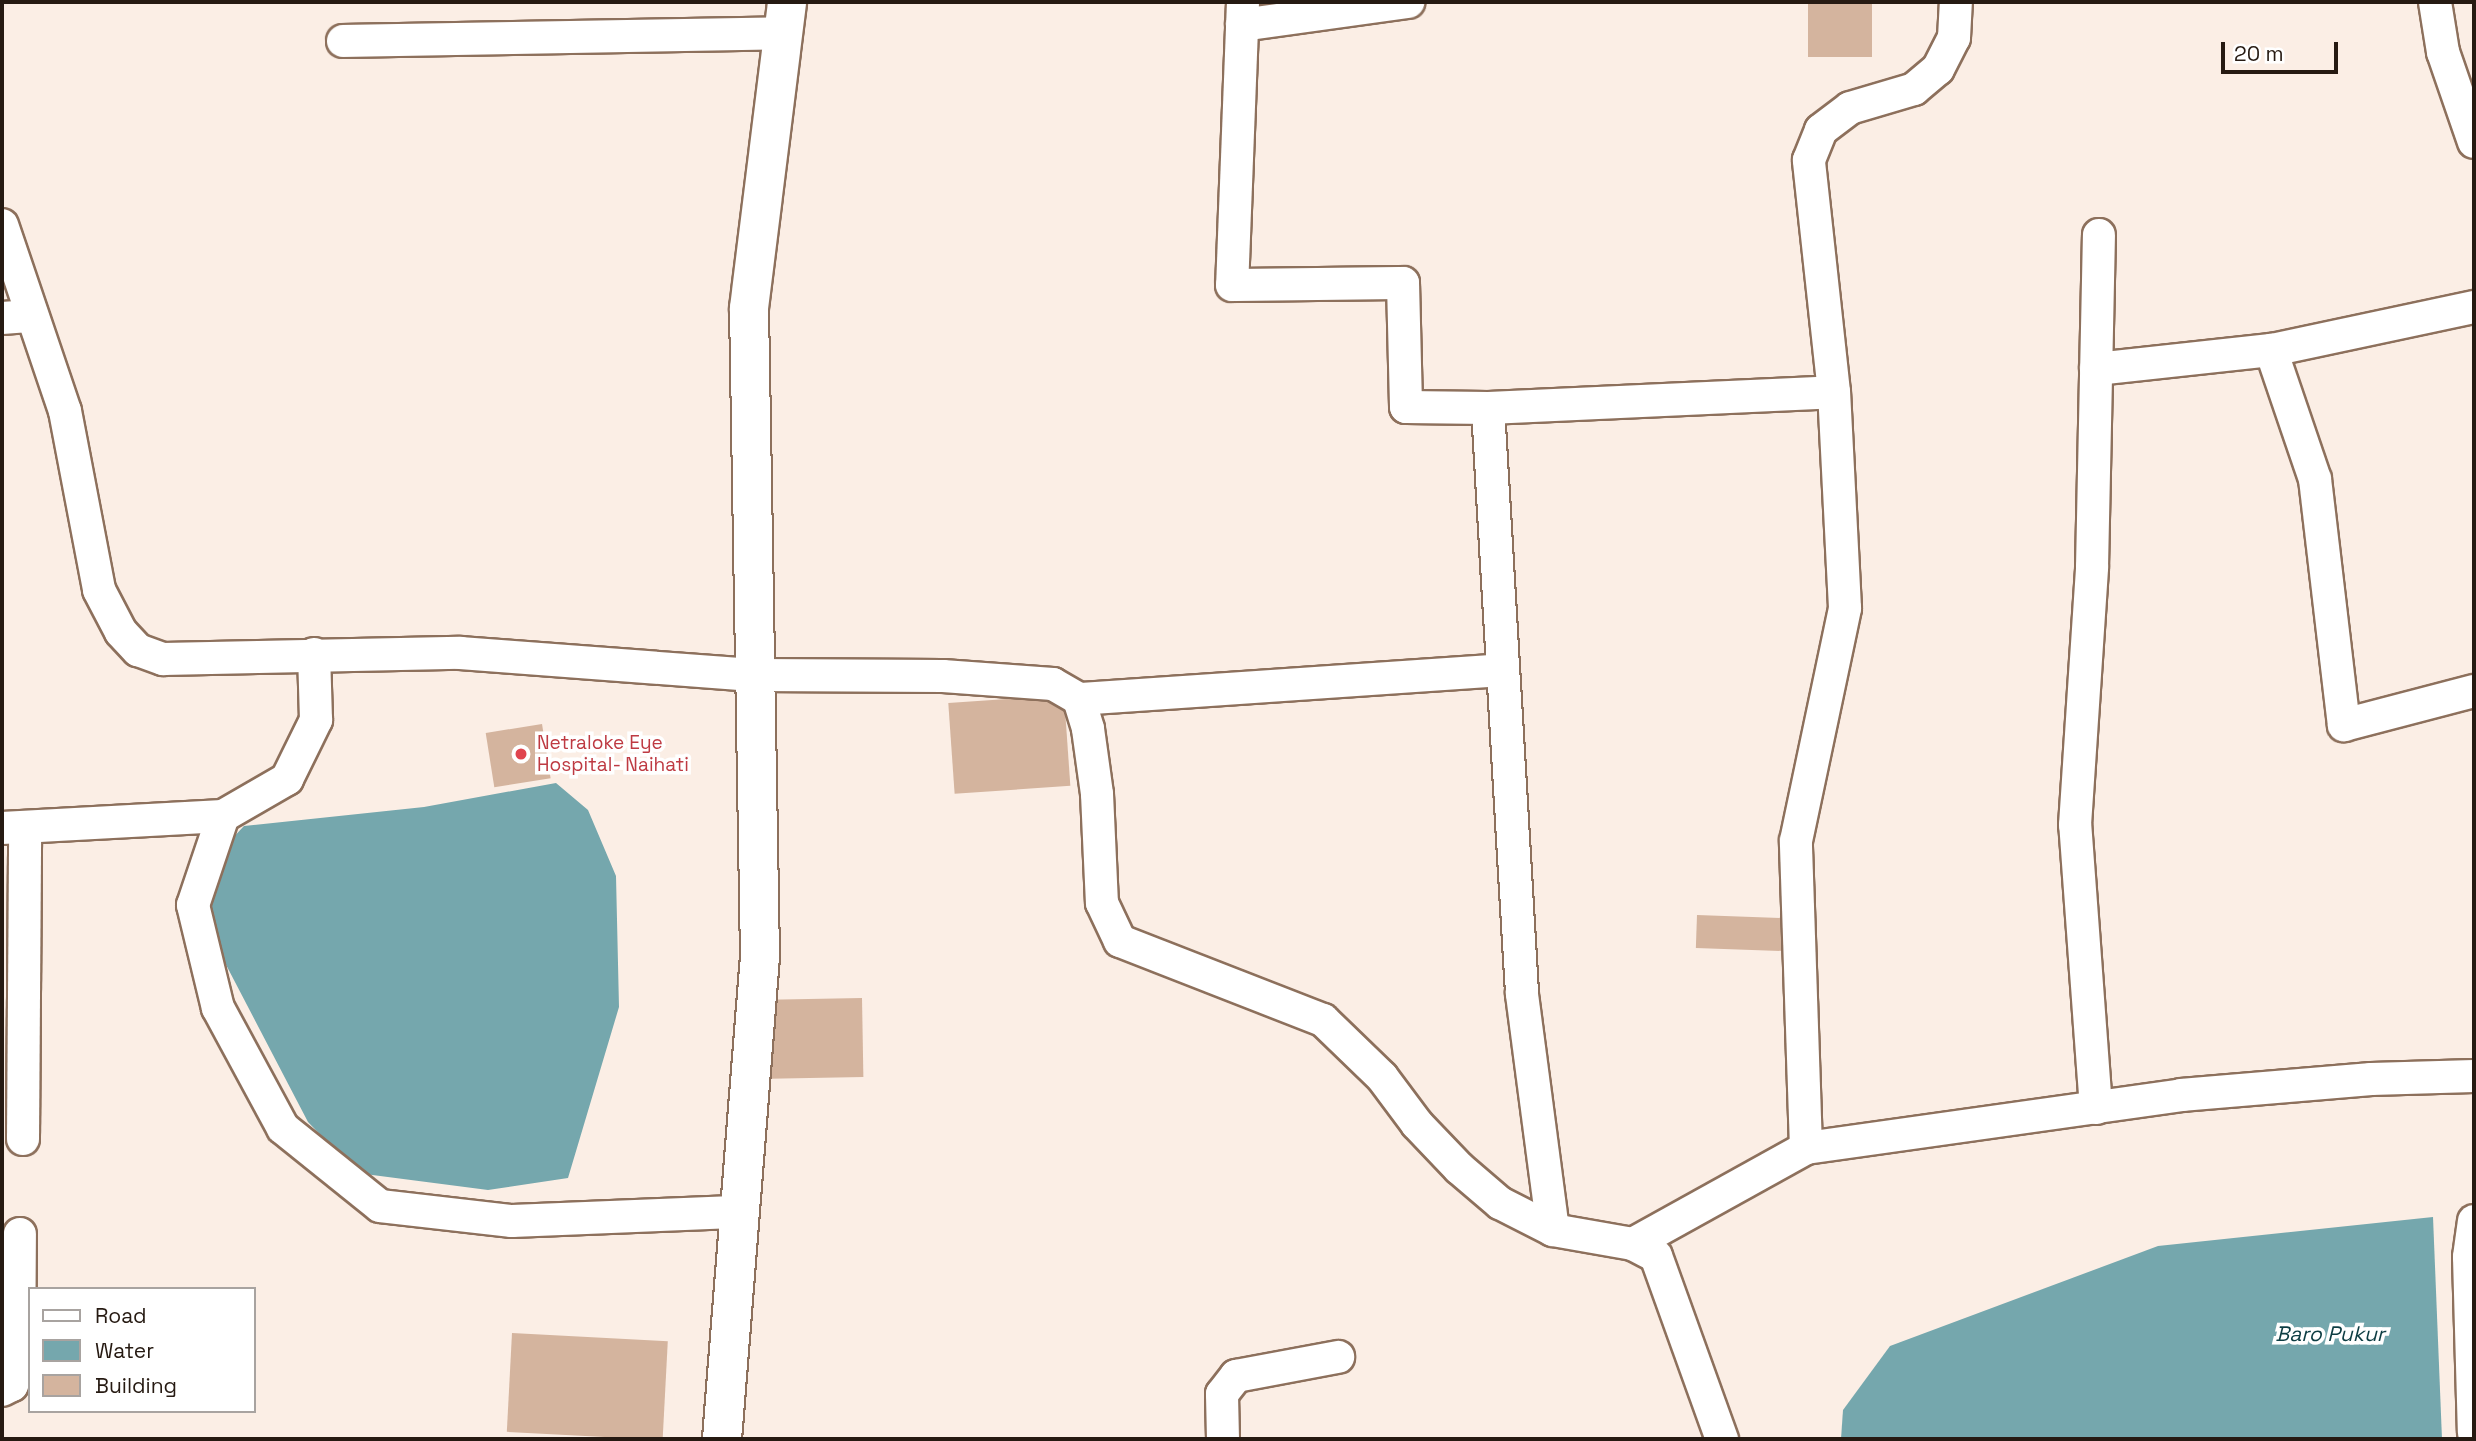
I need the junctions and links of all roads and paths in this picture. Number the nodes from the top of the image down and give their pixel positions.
1 (1408, 2) edge
2 (1956, 2) edge
3 (2435, 2) edge
4 (1242, 13) edge
5 (785, 17) edge
6 (343, 41) dead end
7 (2474, 142) edge
8 (2, 225) edge
9 (2099, 235) dead end
10 (2474, 307) edge
11 (17, 317) edge
12 (2271, 350) junction
13 (2096, 369) junction
14 (1834, 392) junction
15 (1488, 408) junction
16 (314, 654) junction
17 (1501, 670) junction
18 (756, 675) junction
19 (2474, 691) edge
20 (1079, 699) junction
21 (223, 816) junction
22 (14, 828) edge
23 (2474, 1076) edge
24 (2096, 1108) junction
25 (23, 1139) dead end
26 (1806, 1148) junction
27 (740, 1212) junction
28 (2474, 1221) edge
29 (1553, 1230) junction
30 (20, 1234) dead end
31 (1633, 1244) junction
32 (1338, 1356) dead end
33 (2, 1390) edge
34 (2474, 1432) edge
35 (722, 1439) edge
36 (1223, 1439) edge
37 (1722, 1439) edge

1 - 4 street
2 - 14 street
3 - 7 street
4 - 15 street
5 - 6 street
5 - 18 main road
8 - 11 street
9 - 13 street
10 - 12 street
11 - 16 street
12 - 13 street
12 - 19 street
13 - 24 street
14 - 15 street
14 - 26 street
15 - 17 street
16 - 18 street
16 - 21 street
17 - 20 street
17 - 29 street
18 - 20 street
18 - 27 main road
20 - 29 street
21 - 22 street
21 - 27 street
22 - 25 street
23 - 24 street
24 - 26 street
26 - 31 street
27 - 35 main road
28 - 34 street
29 - 31 street
30 - 33 street
31 - 37 street
32 - 36 street

